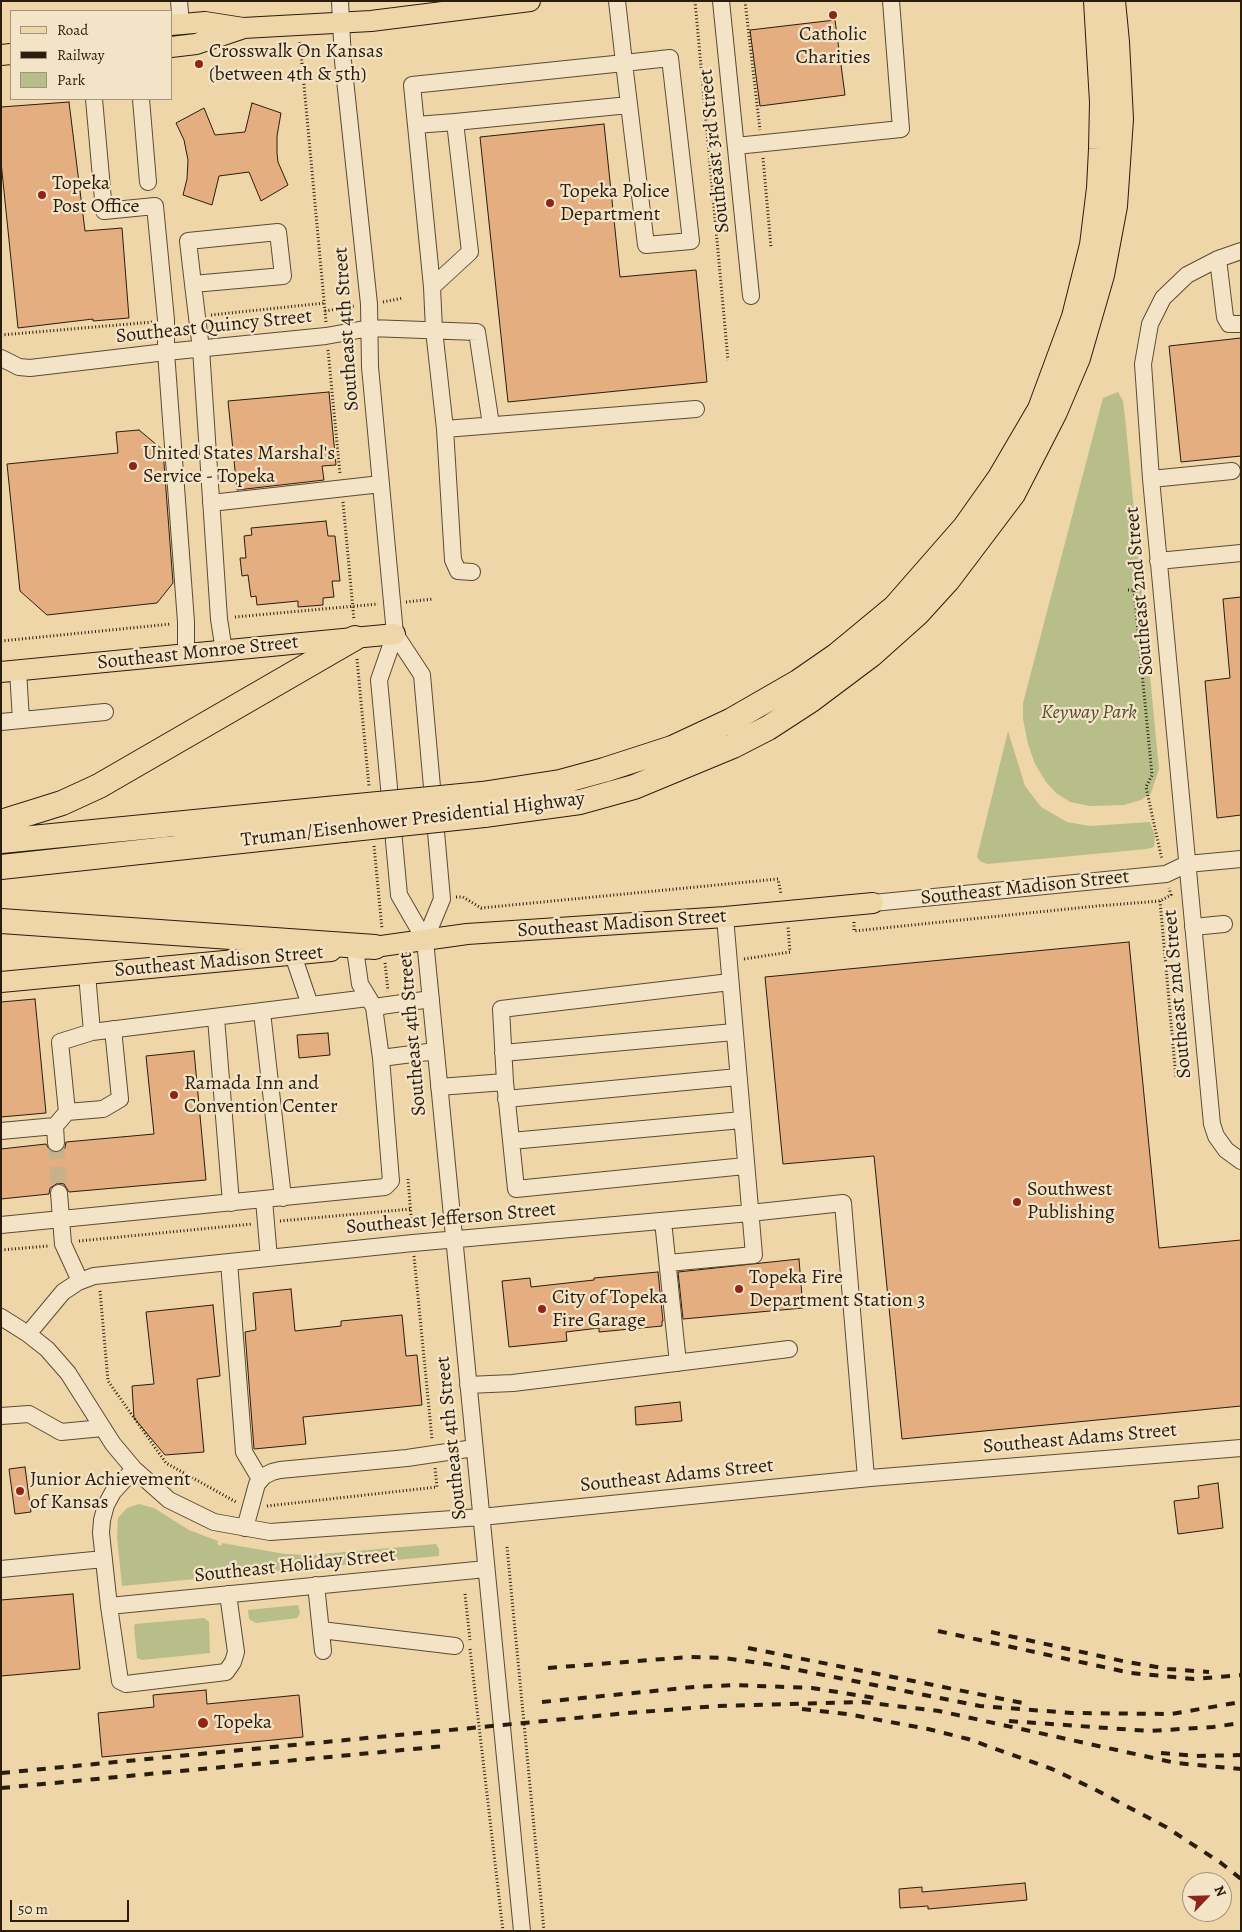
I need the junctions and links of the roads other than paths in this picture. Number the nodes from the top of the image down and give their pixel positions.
1 (179, 1) edge
2 (340, 1) edge
3 (530, 1) edge
4 (617, 1) edge
5 (721, 1) edge
6 (891, 1) edge
7 (1096, 1) edge
8 (1113, 1) edge
9 (500, 3) edge
10 (341, 21) junction
11 (176, 25) edge
12 (243, 28) junction
13 (172, 47) edge
14 (624, 63) junction
15 (94, 100) edge
16 (141, 100) edge
17 (629, 105) junction
18 (455, 122) junction
19 (416, 125) junction
20 (736, 146) junction
21 (148, 182) dead end
22 (1241, 251) edge
23 (1218, 259) junction
24 (193, 284) junction
25 (432, 288) junction
26 (750, 296) dead end
27 (1241, 324) edge
28 (370, 328) junction
29 (434, 330) junction
30 (201, 349) junction
31 (166, 352) junction
32 (1, 358) edge
33 (696, 409) dead end
34 (1048, 411) junction
35 (491, 425) junction
36 (446, 428) junction
37 (1232, 471) dead end
38 (1151, 479) junction
39 (381, 484) junction
40 (211, 503) junction
41 (1241, 553) edge
42 (1158, 561) junction
43 (472, 572) dead end
44 (394, 634) junction
45 (355, 638) junction
46 (224, 651) junction
47 (186, 654) junction
48 (10, 672) edge
49 (105, 712) dead end
50 (21, 720) junction
51 (1, 722) edge
52 (483, 804) junction
53 (340, 819) junction
54 (1, 822) edge
55 (1, 841) edge
56 (1241, 859) edge
57 (1187, 864) junction
58 (1, 867) edge
59 (873, 903) joint
60 (725, 917) junction
61 (1, 921) edge
62 (1224, 924) dead end
63 (1193, 928) junction
64 (425, 940) junction
65 (371, 947) junction
66 (293, 955) junction
67 (87, 974) junction
68 (1, 982) edge
69 (730, 982) junction
70 (431, 999) junction
71 (377, 1003) junction
72 (310, 1005) junction
73 (262, 1012) junction
74 (216, 1018) junction
75 (113, 1029) junction
76 (92, 1032) junction
77 (734, 1032) junction
78 (436, 1051) junction
79 (503, 1053) junction
80 (381, 1058) junction
81 (738, 1077) junction
82 (505, 1082) junction
83 (439, 1087) junction
84 (506, 1099) junction
85 (66, 1112) junction
86 (742, 1120) junction
87 (56, 1126) junction
88 (1, 1131) edge
89 (511, 1142) junction
90 (56, 1143) tunnel mouth
91 (1236, 1157) edge
92 (745, 1166) junction
93 (59, 1193) tunnel mouth
94 (283, 1198) junction
95 (264, 1200) junction
96 (231, 1203) junction
97 (750, 1213) junction
98 (61, 1220) junction
99 (663, 1221) junction
100 (1, 1226) edge
101 (454, 1239) junction
102 (269, 1258) junction
103 (229, 1262) junction
104 (668, 1263) junction
105 (90, 1278) junction
106 (1, 1317) edge
107 (28, 1334) junction
108 (790, 1349) dead end
109 (678, 1363) junction
110 (468, 1385) junction
111 (1, 1416) edge
112 (102, 1428) junction
113 (474, 1448) junction
114 (1241, 1448) edge
115 (134, 1469) junction
116 (866, 1478) junction
117 (260, 1479) junction
118 (481, 1517) junction
119 (245, 1528) junction
120 (104, 1559) junction
121 (1, 1568) edge
122 (486, 1569) junction
123 (316, 1585) junction
124 (228, 1594) junction
125 (109, 1606) junction
126 (321, 1630) junction
127 (455, 1646) dead end
128 (323, 1651) dead end
129 (522, 1931) edge

1 - 11 street
2 - 10 street, Southeast 4th Street
3 - 9 main road
4 - 14 street
5 - 20 street, Southeast 3rd Street
6 - 20 street
7 - 34 highway, Truman/Eisenhower Presidential Highway
8 - 34 highway, Truman/Eisenhower Presidential Highway
9 - 10 main road
10 - 12 main road
10 - 28 street, Southeast 4th Street
11 - 12 main road
12 - 13 main road
14 - 17 street
14 - 17 street
14 - 19 street
15 - 31 street
16 - 21 street
17 - 18 street
18 - 19 street
18 - 25 street
19 - 25 street
20 - 26 street, Southeast 3rd Street
22 - 23 street
23 - 27 street
23 - 38 street, Southeast 2nd Street
24 - 24 street
24 - 30 street
25 - 29 street
28 - 29 street, Southeast Quincy Street
28 - 30 street, Southeast Quincy Street
28 - 39 street, Southeast 4th Street
29 - 35 street, Southeast Quincy Street
29 - 36 street
30 - 31 street, Southeast Quincy Street
30 - 40 street
31 - 32 street, Southeast Quincy Street
31 - 47 street
33 - 35 street
34 - 52 highway, Truman/Eisenhower Presidential Highway
34 - 52 highway, Truman/Eisenhower Presidential Highway
35 - 36 street
36 - 43 street
37 - 38 street
38 - 42 street, Southeast 2nd Street
39 - 40 street
39 - 44 street, Southeast 4th Street
40 - 46 street
41 - 42 street
42 - 57 street, Southeast 2nd Street
44 - 45 main road, Southeast Monroe Street
44 - 64 street, Southeast 4th Street
44 - 64 street, Southeast 4th Street
45 - 46 main road, Southeast Monroe Street
45 - 54 highway
46 - 47 main road, Southeast Monroe Street
47 - 48 main road, Southeast Monroe Street
48 - 50 street
49 - 50 street
50 - 51 street
52 - 53 highway, Truman/Eisenhower Presidential Highway, bridge
53 - 55 highway, Truman/Eisenhower Presidential Highway
53 - 58 highway, Truman/Eisenhower Presidential Highway
56 - 57 street, Southeast Madison Street
57 - 59 street, Southeast Madison Street
57 - 63 street, Southeast 2nd Street
59 - 60 main road, Southeast Madison Street
60 - 64 main road, Southeast Madison Street
60 - 69 street
61 - 65 highway
62 - 63 street
63 - 91 street, Southeast 2nd Street
64 - 65 main road, Southeast Madison Street
64 - 70 street, Southeast 4th Street
65 - 66 main road, Southeast Madison Street
65 - 71 street
66 - 67 main road, Southeast Madison Street
66 - 72 street
67 - 68 main road, Southeast Madison Street
67 - 76 street
69 - 77 street
69 - 79 street
70 - 71 street
70 - 78 street, Southeast 4th Street
71 - 72 street
71 - 80 street
72 - 73 street
73 - 74 street
73 - 94 street
74 - 75 street
74 - 96 street
75 - 76 street
75 - 85 street
76 - 85 street
77 - 79 street
77 - 81 street
78 - 80 street
78 - 83 street, Southeast 4th Street
79 - 82 street
80 - 94 street
81 - 84 street
81 - 86 street
82 - 83 street
82 - 84 street
83 - 101 street, Southeast 4th Street
84 - 89 street
85 - 87 street
86 - 89 street
86 - 92 street
87 - 88 street
87 - 90 street
89 - 92 street
92 - 97 street
93 - 98 street
94 - 95 street
95 - 96 street
95 - 102 street
96 - 98 street
97 - 99 street, Southeast Jefferson Street
97 - 104 street
97 - 116 street, Southeast Jefferson Street
98 - 100 street
98 - 105 street
99 - 101 street, Southeast Jefferson Street
99 - 104 street
101 - 102 street, Southeast Jefferson Street
101 - 110 street, Southeast 4th Street
102 - 103 street, Southeast Jefferson Street
103 - 105 street, Southeast Jefferson Street
103 - 117 street
104 - 109 street
105 - 107 street
106 - 107 street, Southeast Adams Street
107 - 112 street, Southeast Adams Street
108 - 109 street
109 - 110 street
110 - 113 street, Southeast 4th Street
111 - 112 street
112 - 115 street, Southeast Adams Street
113 - 117 street
113 - 118 street, Southeast 4th Street
114 - 116 street, Southeast Adams Street
115 - 119 street, Southeast Adams Street
115 - 120 street
116 - 118 street, Southeast Adams Street
117 - 119 street
118 - 119 street, Southeast Adams Street
118 - 122 street, Southeast 4th Street
120 - 121 street
120 - 125 street
122 - 123 street, Southeast Holiday Street
122 - 129 street, Southeast 4th Street
123 - 124 street, Southeast Holiday Street
123 - 126 street
124 - 125 street, Southeast Holiday Street
124 - 125 street
126 - 127 street
126 - 128 street

